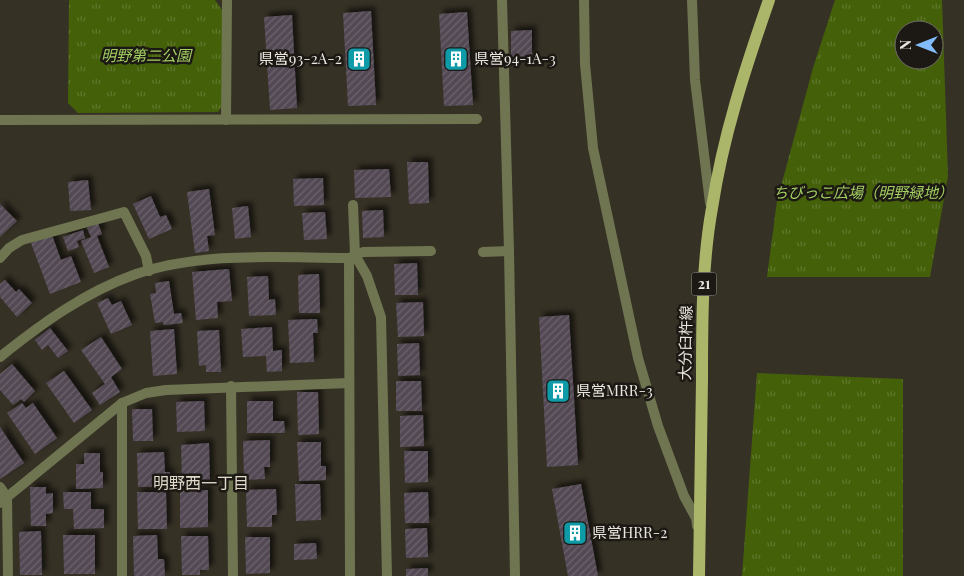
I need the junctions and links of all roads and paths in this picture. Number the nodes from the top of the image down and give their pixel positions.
1 (227, 0) edge
2 (502, 0) edge
3 (584, 0) edge
4 (692, 0) edge
5 (769, 0) edge
6 (477, 119) dead end
7 (0, 120) edge
8 (226, 120) junction
9 (353, 205) dead end
10 (711, 210) junction
11 (432, 251) dead end
12 (483, 252) dead end
13 (509, 252) junction
14 (352, 256) junction
15 (0, 258) edge
16 (149, 271) junction
17 (0, 357) edge
18 (349, 384) junction
19 (231, 386) junction
20 (122, 403) junction
21 (0, 486) edge
22 (4, 500) edge
23 (700, 539) junction
24 (8, 576) edge
25 (122, 576) edge
26 (233, 576) edge
27 (350, 576) edge
28 (387, 576) edge
29 (515, 576) edge
30 (699, 576) edge

1 - 8 street
2 - 13 street
3 - 23 street
4 - 10 street
5 - 10 main road, 大分臼杵線 / 21
6 - 8 street
7 - 8 street
9 - 14 street
10 - 23 main road, 大分臼杵線 / 21
11 - 14 street
12 - 13 street
13 - 29 street
14 - 16 street
14 - 18 street
14 - 28 street
15 - 16 street
16 - 17 street
18 - 19 street
18 - 27 street
19 - 20 street
19 - 26 street
20 - 22 street
20 - 25 street
21 - 22 street
22 - 24 street
23 - 30 main road, 大分臼杵線 / 21

